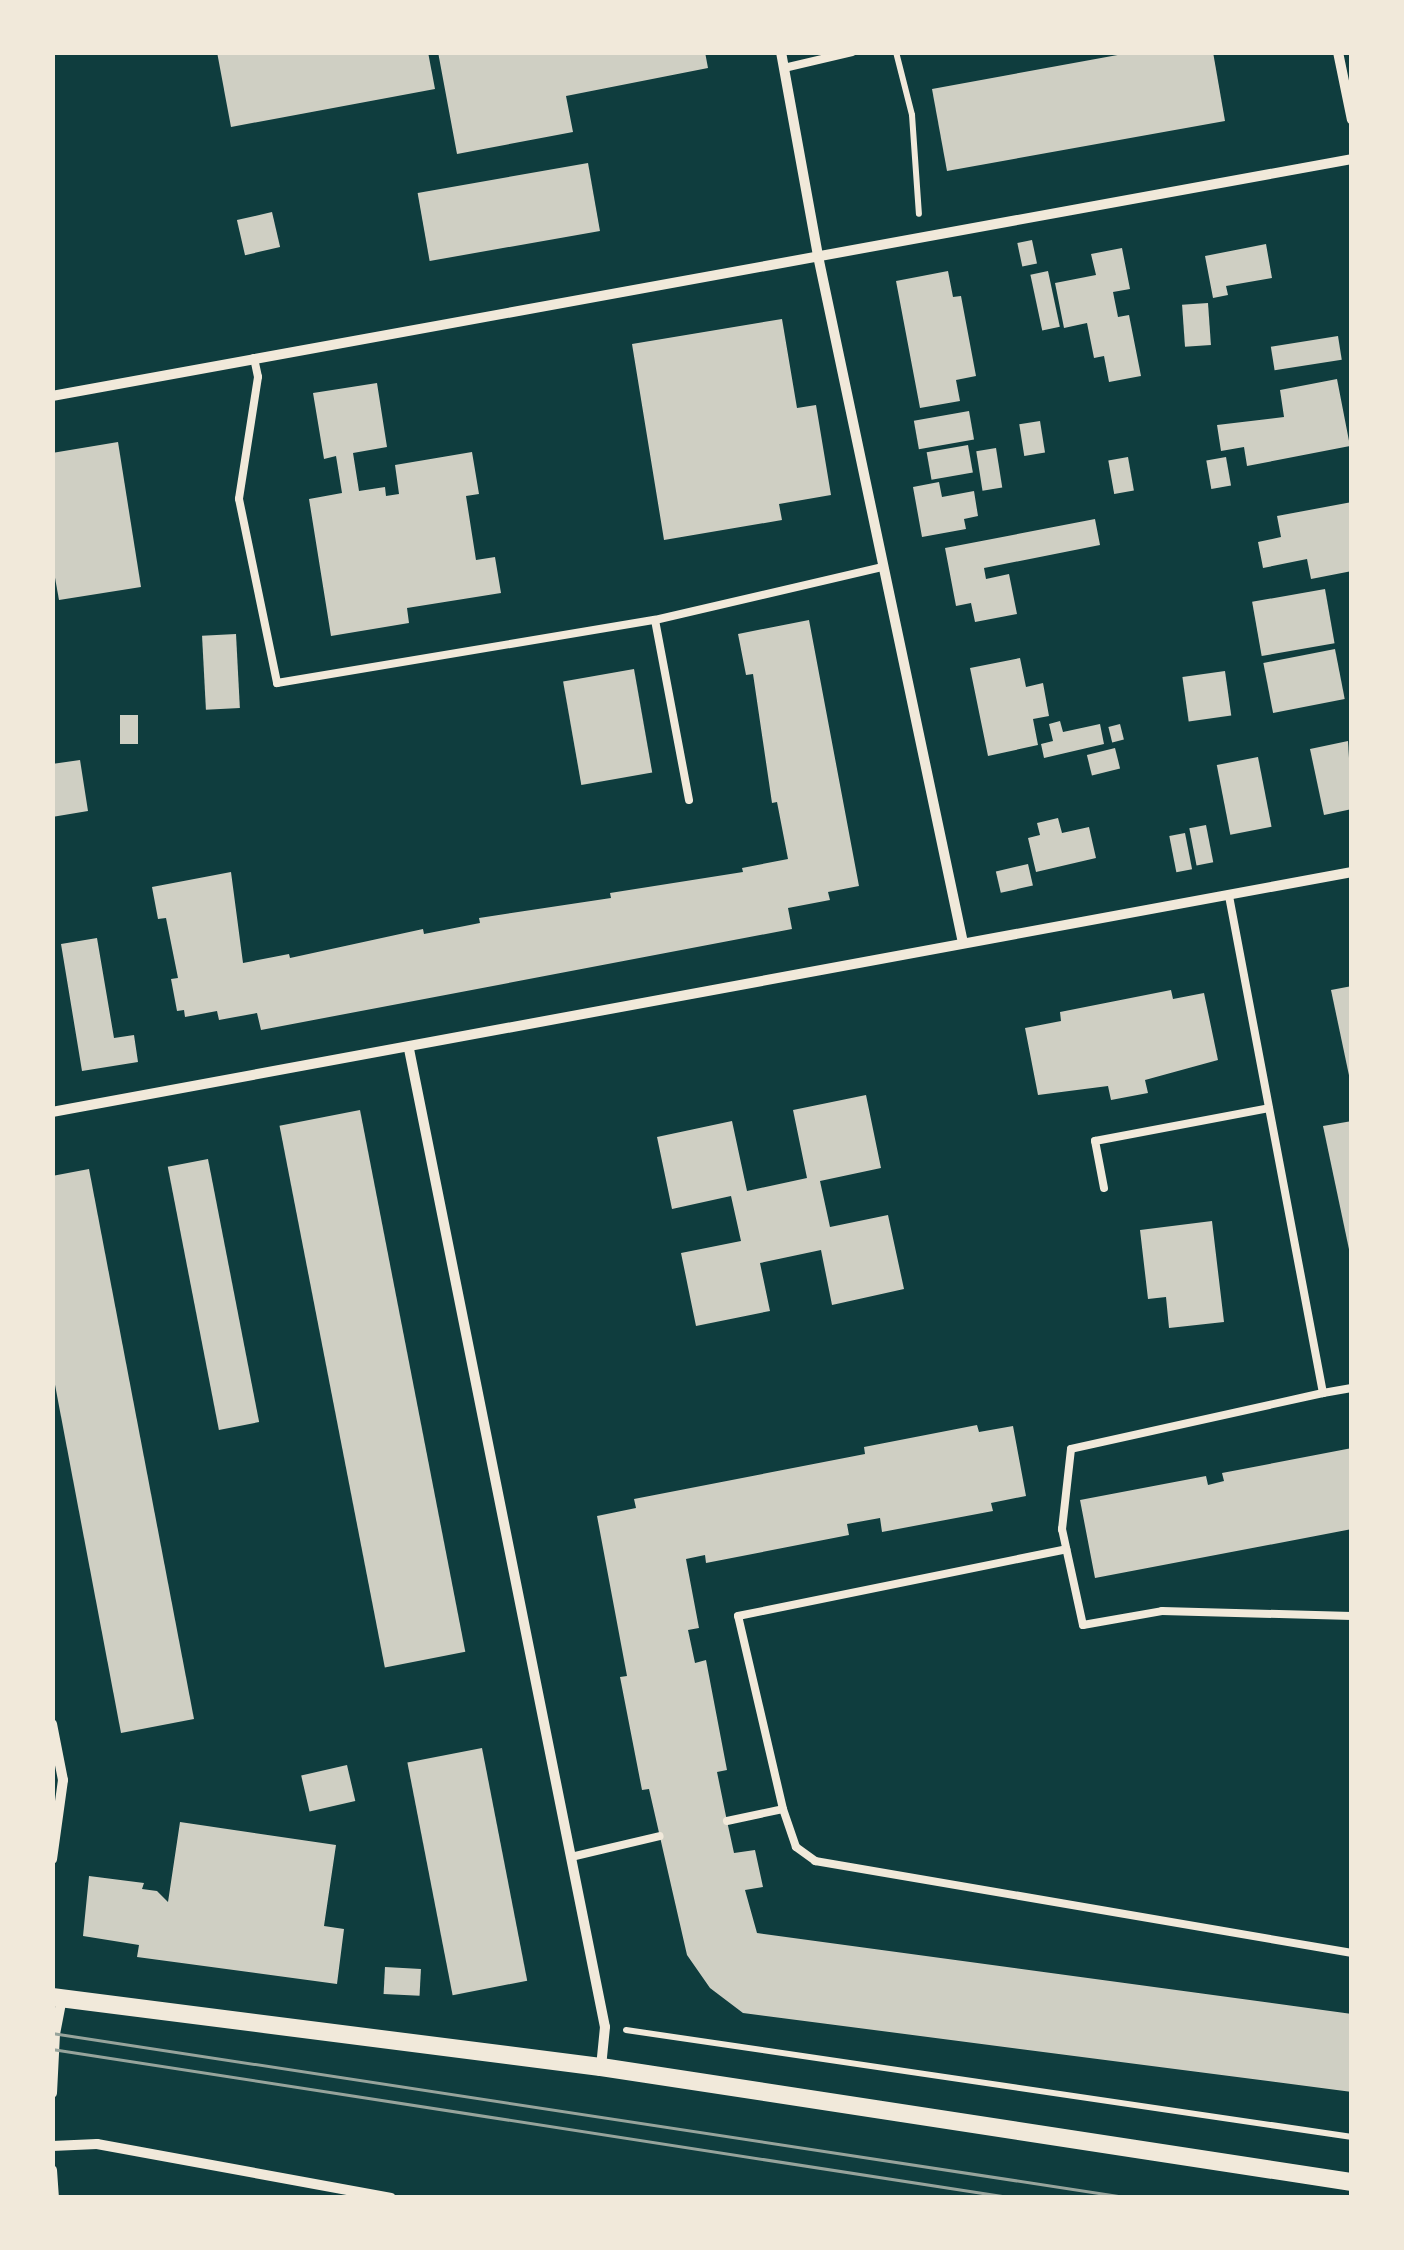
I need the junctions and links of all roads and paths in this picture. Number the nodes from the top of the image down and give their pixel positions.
1 (781, 52) edge
2 (852, 52) edge
3 (896, 52) edge
4 (1338, 52) edge
5 (784, 68) junction
6 (1352, 120) edge
7 (1352, 159) edge
8 (921, 239) junction
9 (818, 256) junction
10 (254, 358) junction
11 (52, 396) edge
12 (884, 567) junction
13 (655, 620) junction
14 (689, 800) dead end
15 (1352, 872) edge
16 (1228, 896) junction
17 (963, 942) junction
18 (409, 1048) junction
19 (1269, 1108) junction
20 (52, 1112) edge
21 (1104, 1188) dead end
22 (1352, 1388) edge
23 (1322, 1393) junction
24 (1066, 1549) junction
25 (1352, 1616) edge
26 (52, 1724) edge
27 (782, 1809) junction
28 (727, 1822) dead end
29 (660, 1836) dead end
30 (570, 1857) junction
31 (52, 1859) edge
32 (1352, 1953) edge
33 (57, 1998) edge
34 (605, 2027) junction
35 (601, 2067) junction
36 (52, 2093) edge
37 (1352, 2136) edge
38 (52, 2146) edge
39 (52, 2170) edge
40 (1352, 2182) edge
41 (54, 2198) edge
42 (391, 2198) edge

1 - 5 street
2 - 5 lane
3 - 8 path
4 - 6 street
5 - 9 street
7 - 8 street
8 - 9 street
9 - 10 street
9 - 12 street
10 - 11 street
10 - 13 lane
12 - 13 lane
12 - 17 street
13 - 14 lane
15 - 16 street
16 - 17 street
16 - 19 lane
17 - 18 street
18 - 20 street
18 - 30 street
19 - 21 lane
19 - 23 lane
22 - 23 lane
23 - 24 lane
24 - 25 lane
24 - 27 lane
26 - 31 street
27 - 28 lane
27 - 32 lane
29 - 30 lane
30 - 34 street
33 - 35 street
33 - 36 street
34 - 35 street
34 - 37 path
35 - 40 street
38 - 42 street
39 - 41 street

